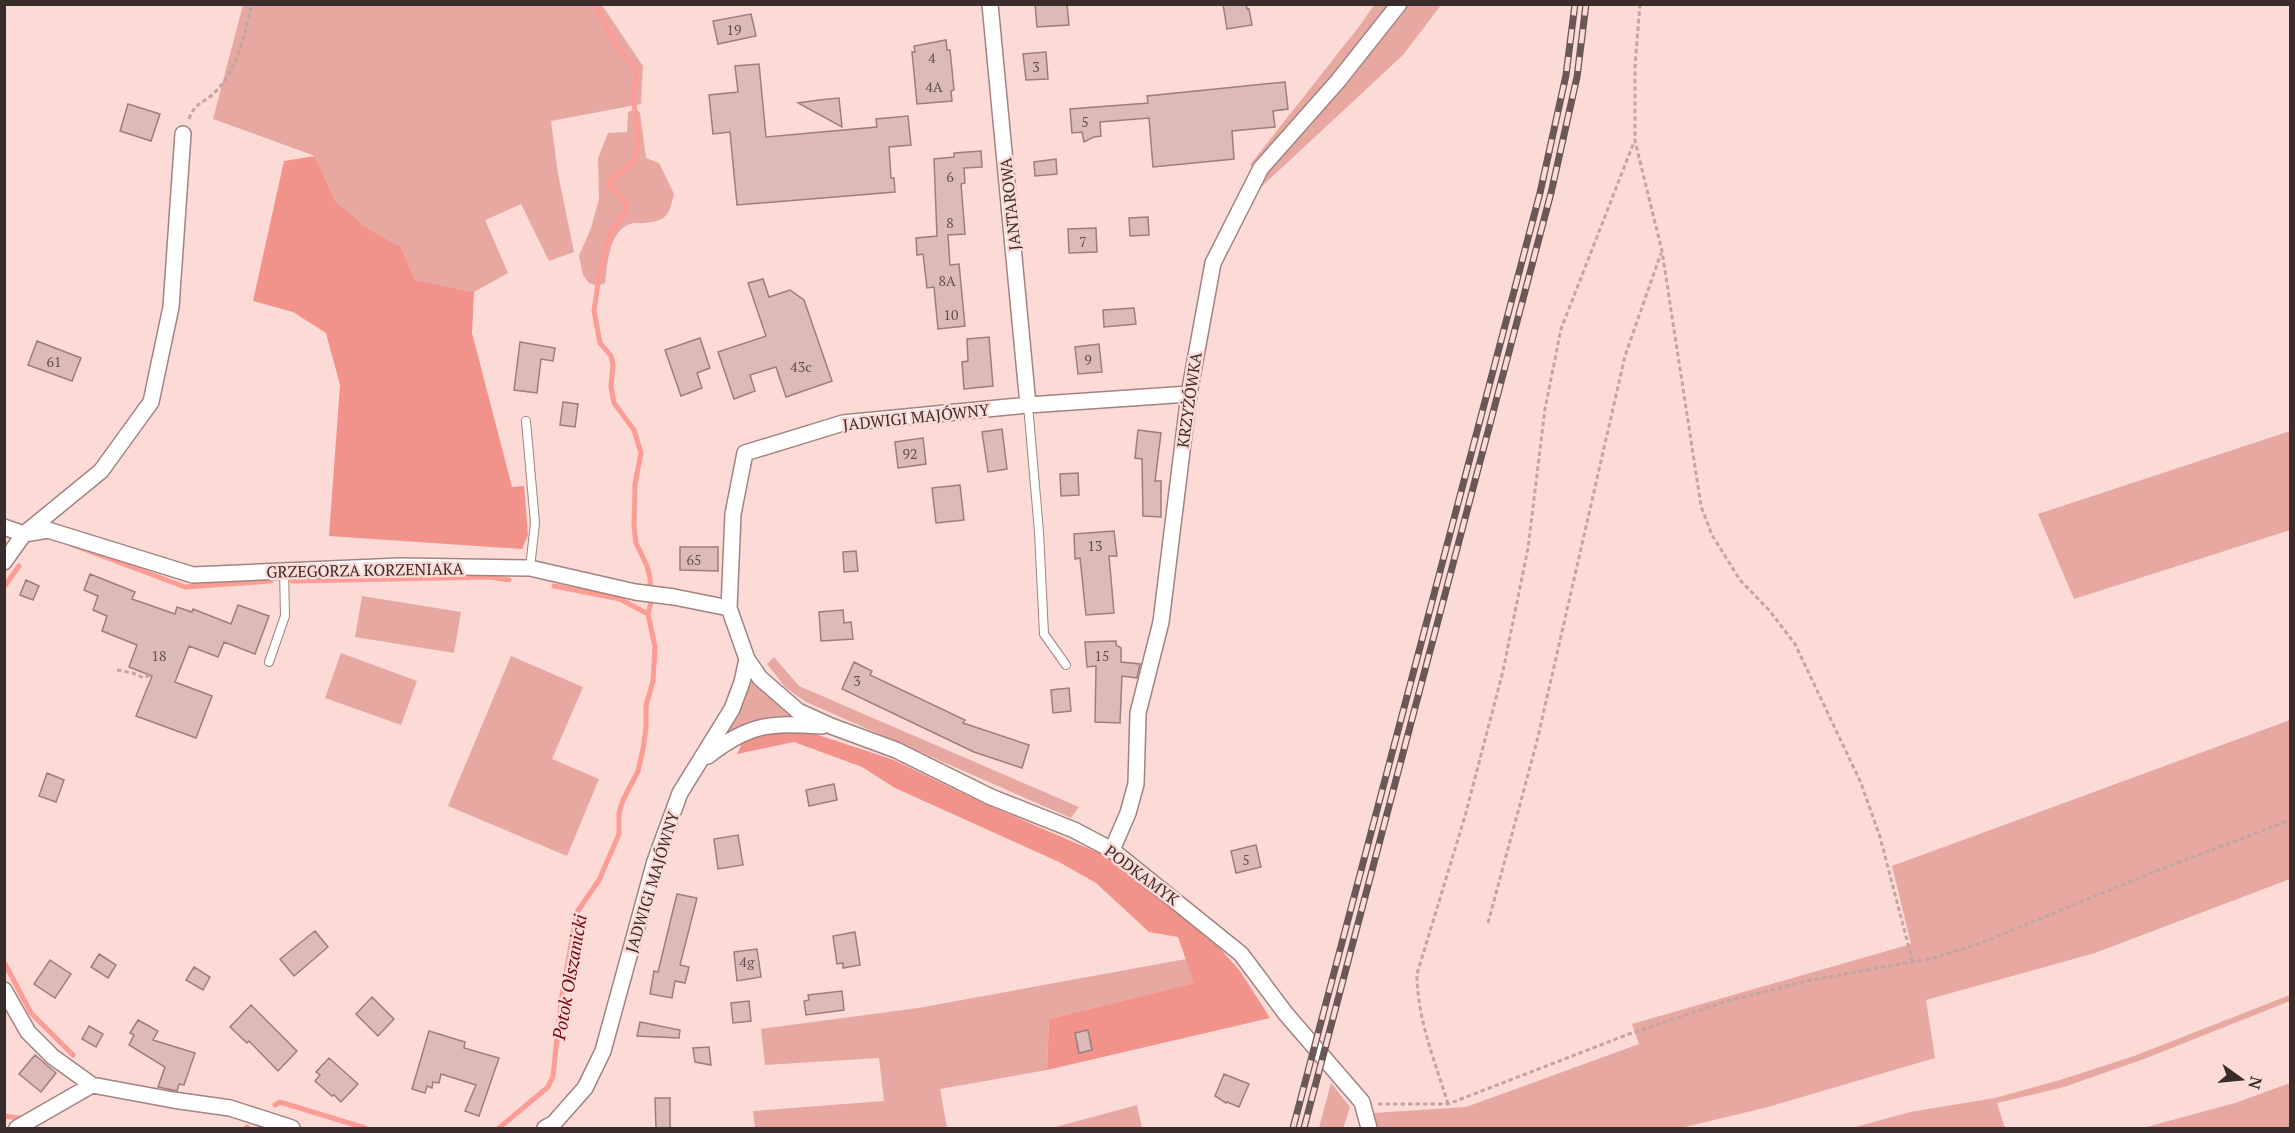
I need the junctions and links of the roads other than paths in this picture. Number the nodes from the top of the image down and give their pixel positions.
1 (990, 4) edge
2 (1399, 4) edge
3 (183, 134) road end
4 (1188, 394) junction
5 (1028, 405) junction
6 (526, 421) dead end
7 (4, 527) edge
8 (24, 534) junction
9 (4, 562) edge
10 (530, 568) junction
11 (284, 571) junction
12 (729, 608) junction
13 (747, 659) junction
14 (269, 662) dead end
15 (1066, 665) dead end
16 (831, 726) junction
17 (699, 764) junction
18 (1112, 850) junction
19 (4, 990) edge
20 (92, 1085) junction
21 (274, 1127) edge
22 (17, 1128) edge
23 (292, 1128) edge
24 (545, 1128) edge
25 (1369, 1128) edge

1 - 5 street, JANTAROWA
2 - 4 street, KRZYŻÓWKA
3 - 8 street
4 - 5 street
4 - 18 street, KRZYŻÓWKA
5 - 12 street, JADWIGI MAJÓWNY
5 - 15 lane, JANTAROWA
6 - 10 lane
7 - 8 street, GRZEGORZA KORZENIAKA
8 - 9 street
8 - 11 street, GRZEGORZA KORZENIAKA
10 - 11 street, GRZEGORZA KORZENIAKA
10 - 12 street, GRZEGORZA KORZENIAKA
11 - 14 lane
12 - 13 street, JADWIGI MAJÓWNY
13 - 16 street, PODKAMYK
13 - 17 street, JADWIGI MAJÓWNY
16 - 17 street, PODKAMYK
16 - 18 street, PODKAMYK
17 - 24 street, JADWIGI MAJÓWNY
18 - 25 street, PODKAMYK
19 - 20 street
20 - 21 street
20 - 22 street
21 - 23 street

